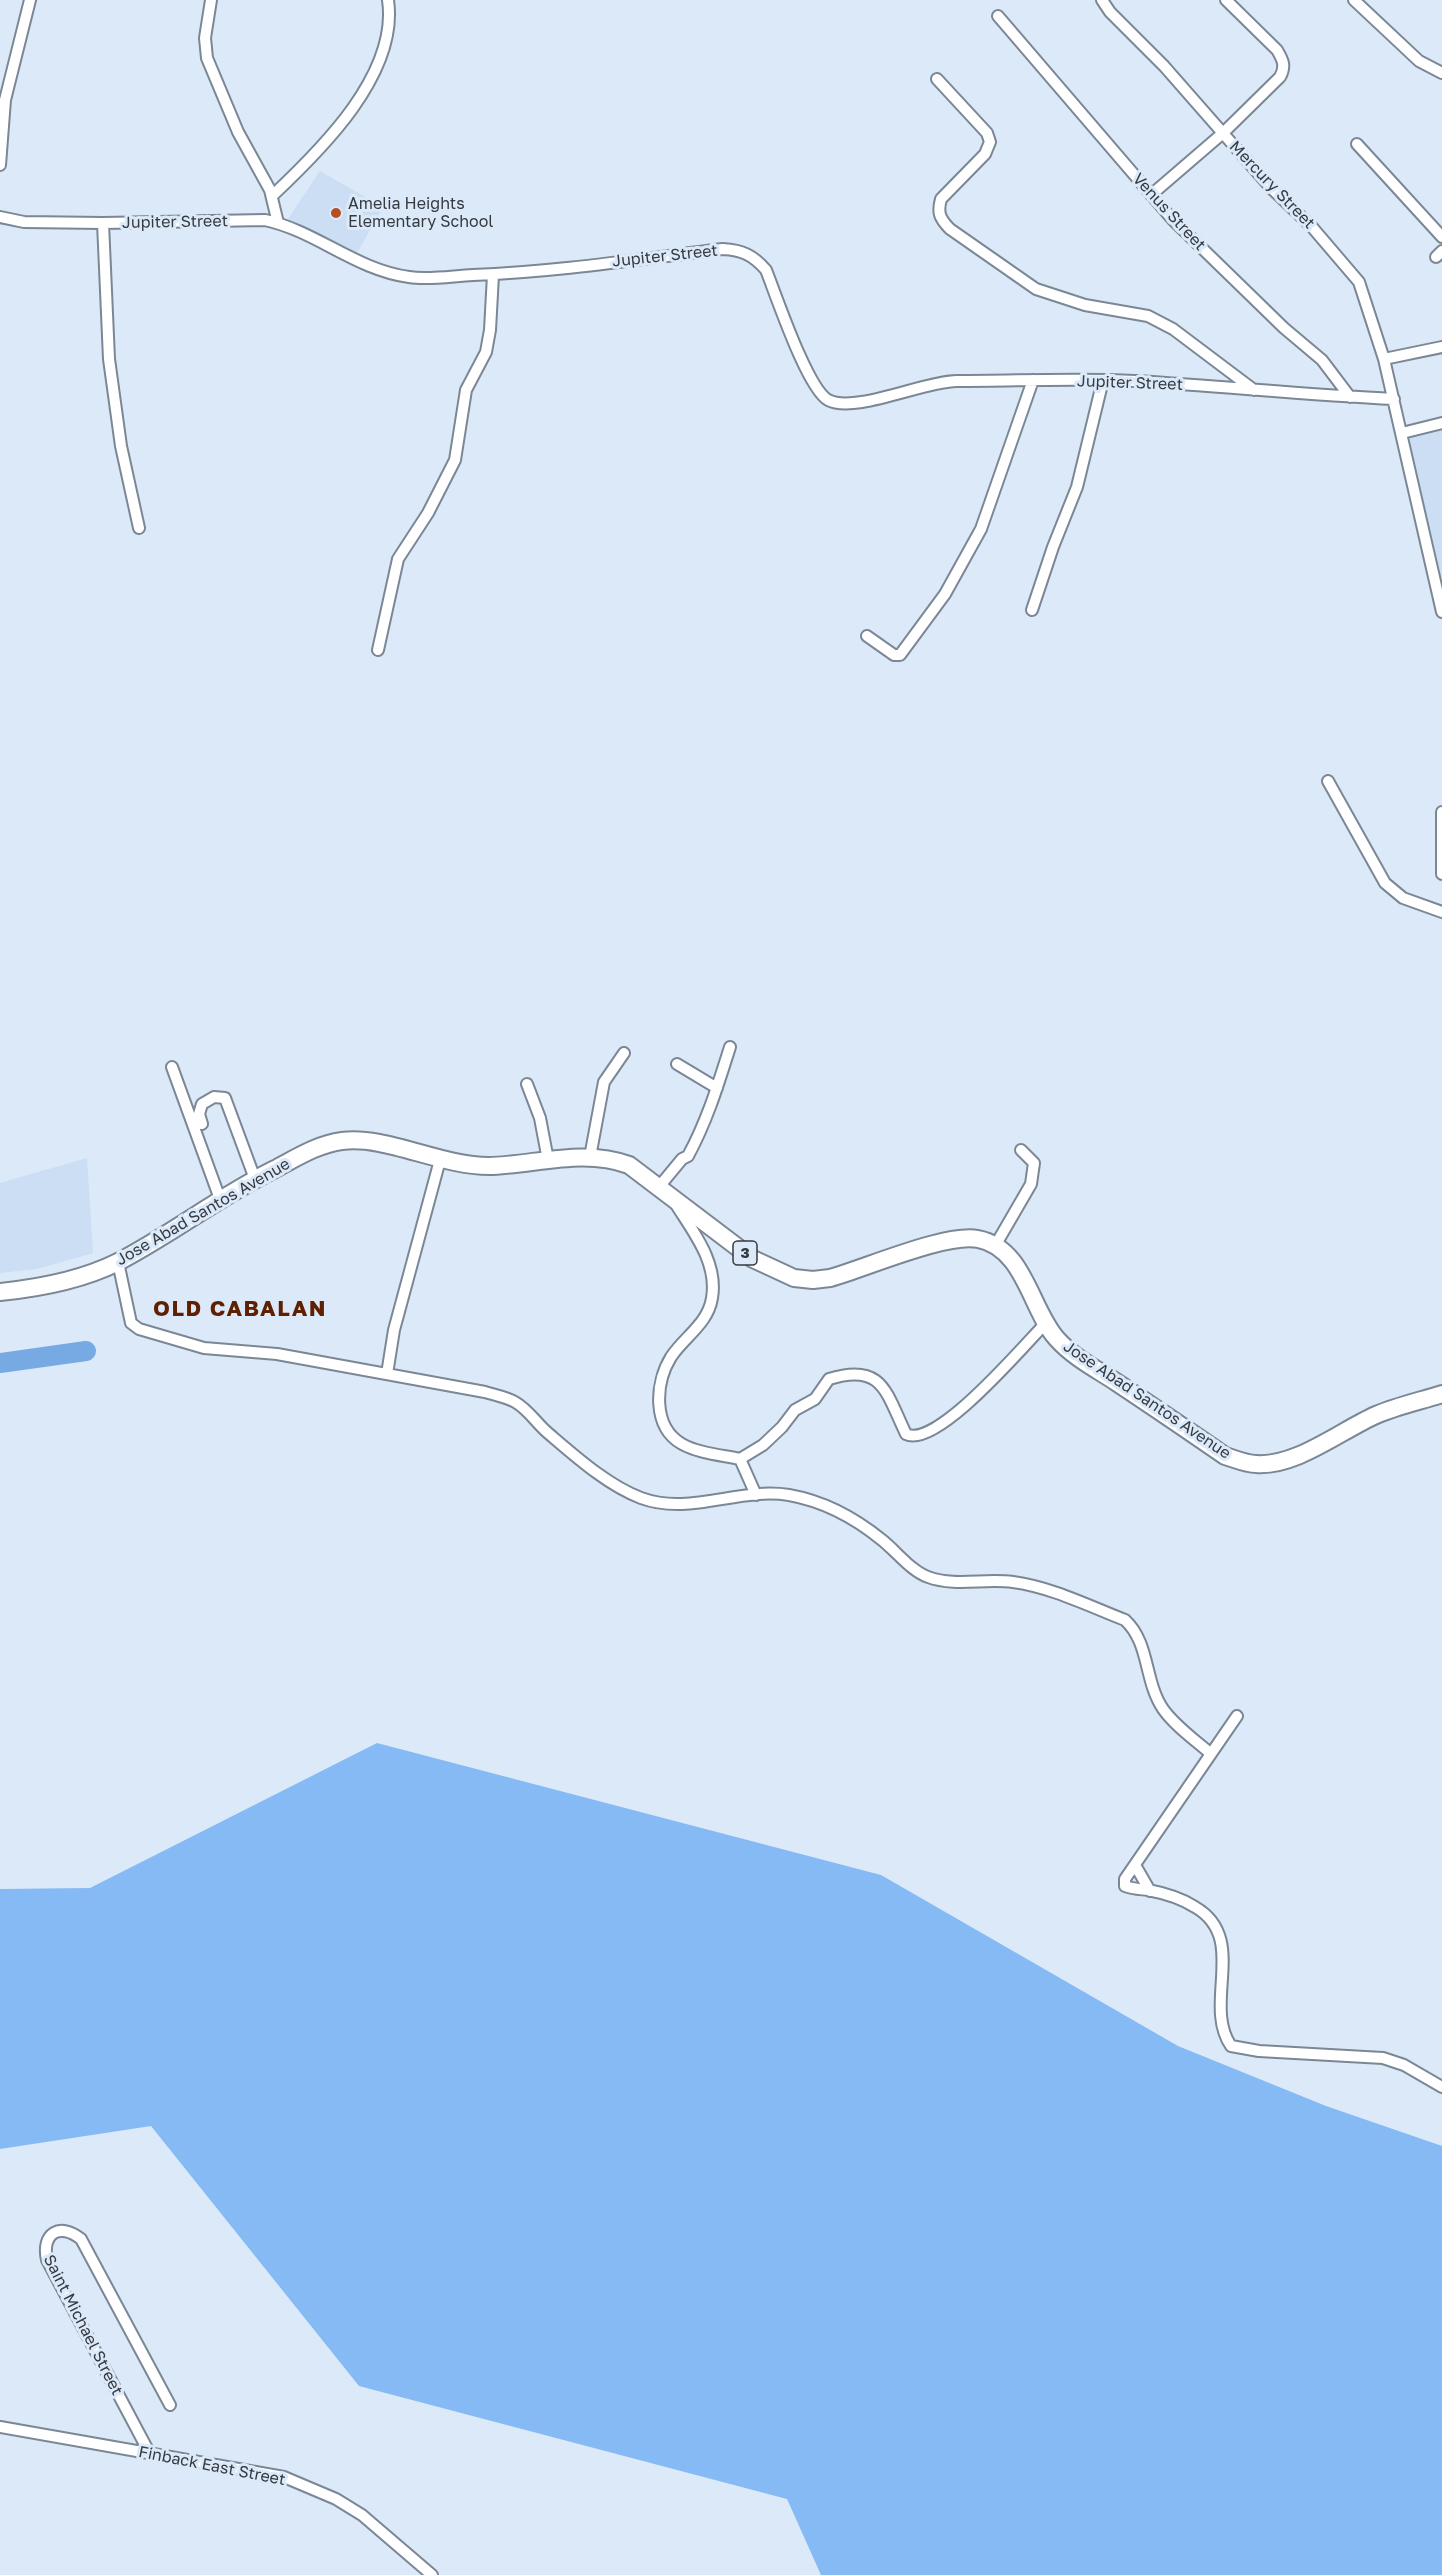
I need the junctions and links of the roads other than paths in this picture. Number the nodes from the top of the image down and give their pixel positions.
1 (30, 0) edge
2 (211, 0) edge
3 (388, 0) edge
4 (1102, 0) edge
5 (1226, 0) edge
6 (1354, 0) edge
7 (998, 16) dead end
8 (1442, 73) edge
9 (938, 79) dead end
10 (1223, 133) junction
11 (1357, 144) dead end
12 (0, 165) edge
13 (1151, 195) junction
14 (272, 196) junction
15 (0, 217) edge
16 (278, 223) junction
17 (103, 224) junction
18 (1442, 237) edge
19 (493, 275) junction
20 (1442, 347) edge
21 (1384, 359) junction
22 (1103, 380) junction
23 (1034, 381) junction
24 (1254, 391) junction
25 (1350, 397) junction
26 (1394, 399) junction
27 (1442, 423) edge
28 (1402, 433) junction
29 (139, 528) dead end
30 (1032, 610) dead end
31 (1442, 612) edge
32 (867, 636) dead end
33 (378, 650) dead end
34 (1328, 781) dead end
35 (1442, 812) edge
36 (1442, 874) edge
37 (1442, 912) edge
38 (730, 1047) dead end
39 (624, 1053) dead end
40 (677, 1064) dead end
41 (172, 1066) dead end
42 (527, 1084) dead end
43 (717, 1088) junction
44 (202, 1124) dead end
45 (1021, 1150) dead end
46 (590, 1157) junction
47 (440, 1160) junction
48 (548, 1160) junction
49 (255, 1179) junction
50 (658, 1188) junction
51 (220, 1199) junction
52 (674, 1200) junction
53 (995, 1245) junction
54 (118, 1262) junction
55 (0, 1292) edge
56 (1045, 1323) junction
57 (387, 1374) junction
58 (1442, 1394) edge
59 (740, 1459) junction
60 (756, 1495) junction
61 (1237, 1716) dead end
62 (1211, 1754) junction
63 (1135, 1865) junction
64 (1150, 1891) junction
65 (1442, 2087) edge
66 (170, 2405) dead end
67 (0, 2427) edge
68 (150, 2454) junction
69 (432, 2575) edge

1 - 12 street
2 - 14 street
3 - 14 street
4 - 10 street, Mercury Street
5 - 10 street
6 - 8 street
7 - 13 street, Venus Street
9 - 24 street
10 - 13 street
10 - 21 street, Mercury Street
11 - 18 street
13 - 25 street, Venus Street
14 - 16 street
15 - 17 street, Jupiter Street
16 - 17 street, Jupiter Street
16 - 19 street, Jupiter Street
17 - 29 street
19 - 23 street, Jupiter Street
19 - 33 street
20 - 21 street
21 - 26 street, Mercury Street
22 - 23 street, Jupiter Street
22 - 24 street, Jupiter Street
22 - 30 street
23 - 32 street
24 - 25 street, Jupiter Street
25 - 26 street, Jupiter Street
26 - 28 street, Mercury Street
27 - 28 street
28 - 31 street, Mercury Street
34 - 37 street
35 - 36 street
38 - 43 street
39 - 46 street
40 - 43 street
41 - 51 street
42 - 48 street
43 - 50 street
44 - 49 street
45 - 53 street
46 - 48 highway, Jose Abad Santos Avenue / 3
46 - 50 highway, Jose Abad Santos Avenue / 3
47 - 48 highway, Jose Abad Santos Avenue / 3
47 - 49 highway, Jose Abad Santos Avenue / 3
47 - 57 street
49 - 51 highway, Jose Abad Santos Avenue / 3
50 - 52 highway, Jose Abad Santos Avenue / 3
51 - 54 highway, Jose Abad Santos Avenue / 3
52 - 53 highway, Jose Abad Santos Avenue / 3
52 - 59 street
53 - 56 highway, Jose Abad Santos Avenue
54 - 55 highway, Jose Abad Santos Avenue / 3
54 - 57 street
56 - 58 highway, Jose Abad Santos Avenue
56 - 59 street
57 - 60 street
59 - 60 street
60 - 62 street
61 - 62 street
62 - 63 street
63 - 64 street
63 - 64 street
64 - 65 street
66 - 68 street, Saint Michael Street
67 - 68 street, Finback East Street
68 - 69 street, Finback East Street

